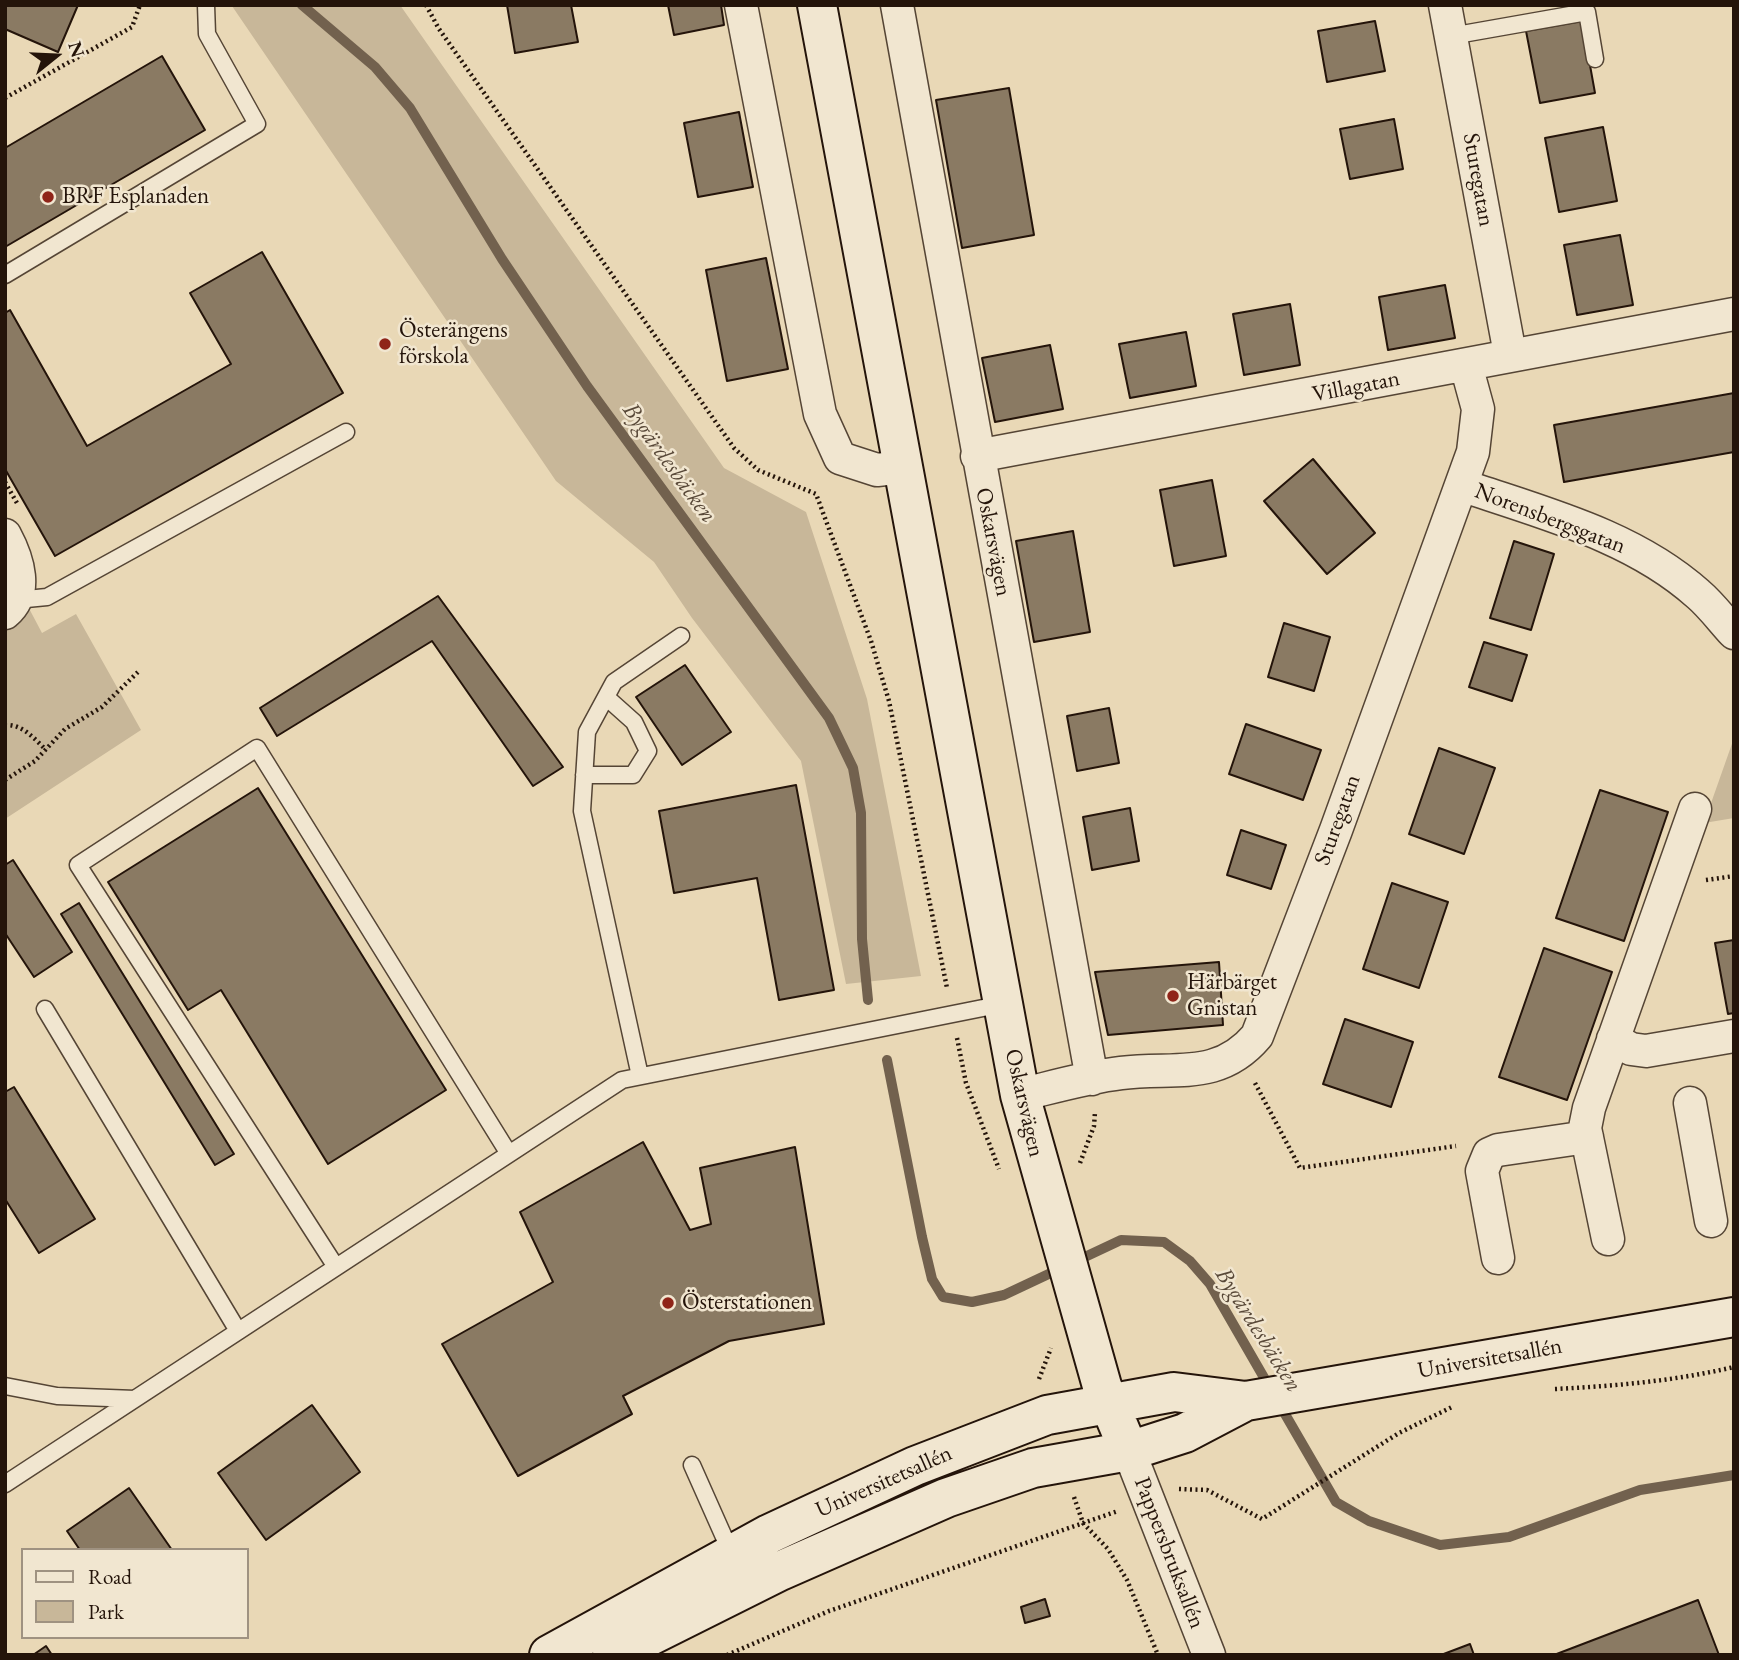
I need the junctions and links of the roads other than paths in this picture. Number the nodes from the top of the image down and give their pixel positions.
1 (206, 5) edge
2 (741, 5) edge
3 (817, 5) edge
4 (897, 5) edge
5 (1448, 20) edge
6 (1595, 59) dead end
7 (5, 275) edge
8 (1734, 314) edge
9 (1510, 354) junction
10 (1466, 365) junction
11 (346, 432) dead end
12 (976, 456) junction
13 (903, 467) junction
14 (1461, 485) junction
15 (5, 536) edge
16 (11, 606) edge
17 (1734, 634) edge
18 (681, 636) dead end
19 (606, 697) junction
20 (584, 775) junction
21 (1695, 809) dead end
22 (1003, 1004) junction
23 (45, 1009) dead end
24 (1734, 1036) edge
25 (1613, 1039) junction
26 (640, 1076) junction
27 (1092, 1079) junction
28 (1020, 1095) junction
29 (1690, 1103) dead end
30 (1587, 1137) junction
31 (509, 1154) junction
32 (1711, 1222) dead end
33 (1608, 1239) dead end
34 (1498, 1258) dead end
35 (336, 1267) junction
36 (1734, 1317) edge
37 (238, 1331) junction
38 (5, 1386) edge
39 (135, 1399) junction
40 (1246, 1401) junction
41 (1110, 1402) junction
42 (1129, 1451) junction
43 (692, 1465) dead end
44 (5, 1484) edge
45 (732, 1555) junction
46 (549, 1655) edge
47 (612, 1655) edge
48 (1209, 1655) edge

1 - 7 lane
2 - 13 street
3 - 13 street, Oskarsvägen
4 - 12 street, Oskarsvägen
5 - 6 lane
5 - 9 street, Sturegatan
8 - 9 street, Villagatan
9 - 10 street, Villagatan
10 - 12 street, Villagatan
10 - 14 street, Sturegatan
11 - 16 lane
12 - 27 street, Oskarsvägen
13 - 22 street, Oskarsvägen
14 - 17 street, Norensbergsgatan
14 - 27 street, Sturegatan
15 - 16 street
18 - 19 lane
19 - 20 lane
19 - 20 lane
20 - 26 lane
21 - 25 street
22 - 26 lane
22 - 28 street, Oskarsvägen
23 - 37 lane
24 - 25 street
25 - 30 street
26 - 31 lane
27 - 28 street
28 - 41 street, Oskarsvägen
29 - 32 street
30 - 33 street
30 - 34 street
31 - 35 lane
31 - 35 lane
35 - 37 lane
36 - 40 street, Universitetsallén
37 - 39 lane
38 - 39 lane
39 - 44 lane
40 - 41 street, Universitetsallén
40 - 42 street, Universitetsallén
41 - 42 street, Oskarsvägen
41 - 45 street, Universitetsallén
42 - 47 street, Universitetsallén
42 - 48 street, Pappersbruksallén
43 - 45 lane
45 - 46 street, Universitetsallén

